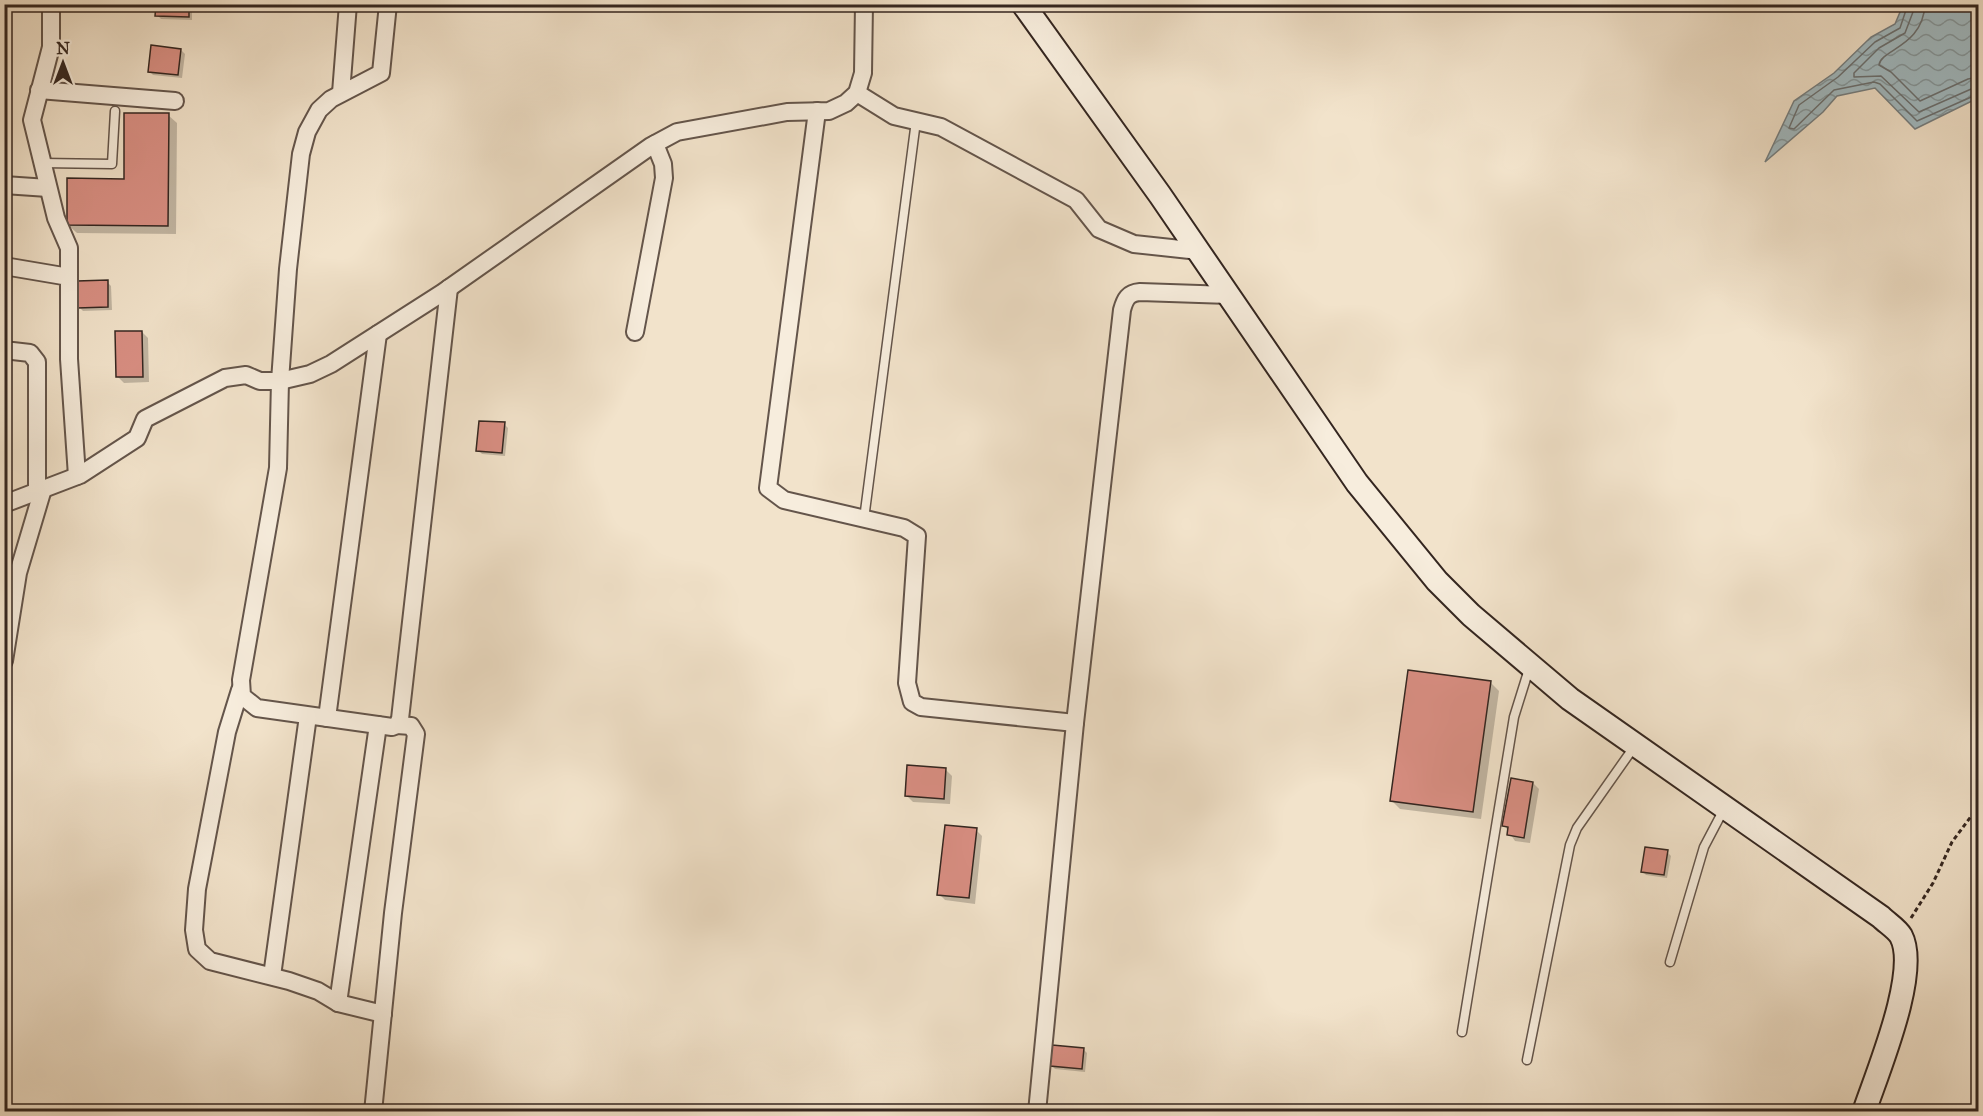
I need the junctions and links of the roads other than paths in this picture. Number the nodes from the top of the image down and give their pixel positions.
1 (51, 4) edge
2 (348, 4) edge
3 (388, 4) edge
4 (864, 4) edge
5 (1023, 4) edge
6 (39, 90) junction
7 (341, 93) junction
8 (856, 93) junction
9 (175, 101) dead end
10 (115, 111) dead end
11 (817, 111) junction
12 (916, 121) junction
13 (655, 144) junction
14 (41, 163) junction
15 (4, 185) edge
16 (48, 188) junction
17 (1199, 251) junction
18 (4, 266) edge
19 (69, 277) junction
20 (449, 288) junction
21 (1229, 295) junction
22 (635, 332) dead end
23 (378, 334) junction
24 (4, 350) edge
25 (280, 381) junction
26 (78, 476) junction
27 (40, 490) junction
28 (4, 504) edge
29 (864, 519) junction
30 (4, 661) edge
31 (1530, 665) junction
32 (240, 690) junction
33 (308, 716) junction
34 (327, 718) junction
35 (1075, 723) junction
36 (378, 725) junction
37 (397, 725) junction
38 (1634, 747) junction
39 (1724, 809) junction
40 (1670, 962) dead end
41 (272, 976) junction
42 (338, 1003) junction
43 (383, 1014) junction
44 (1462, 1032) dead end
45 (1527, 1060) dead end
46 (372, 1112) edge
47 (1036, 1112) edge
48 (1864, 1112) edge

1 - 6 street
2 - 7 street
3 - 7 street
4 - 8 street
5 - 17 street
6 - 9 street
6 - 14 street
7 - 25 street
8 - 11 street
8 - 12 street
10 - 14 lane
11 - 13 street
11 - 29 street
12 - 17 street
12 - 29 lane
13 - 20 street
13 - 22 street
14 - 16 street
15 - 16 street
16 - 19 street
17 - 21 street
18 - 19 street
19 - 26 street
20 - 23 street
20 - 37 street
21 - 31 street
21 - 35 street
23 - 25 street
23 - 34 street
24 - 27 street
25 - 26 street
25 - 32 street
26 - 27 street
27 - 28 street
27 - 30 street
29 - 35 street
31 - 38 street
31 - 44 lane
32 - 33 street
32 - 41 street
33 - 34 street
33 - 41 street
34 - 36 street
35 - 47 street
36 - 37 street
36 - 42 street
37 - 43 street
38 - 39 street
38 - 45 lane
39 - 40 lane
39 - 48 street
41 - 42 street
42 - 43 street
43 - 46 street

